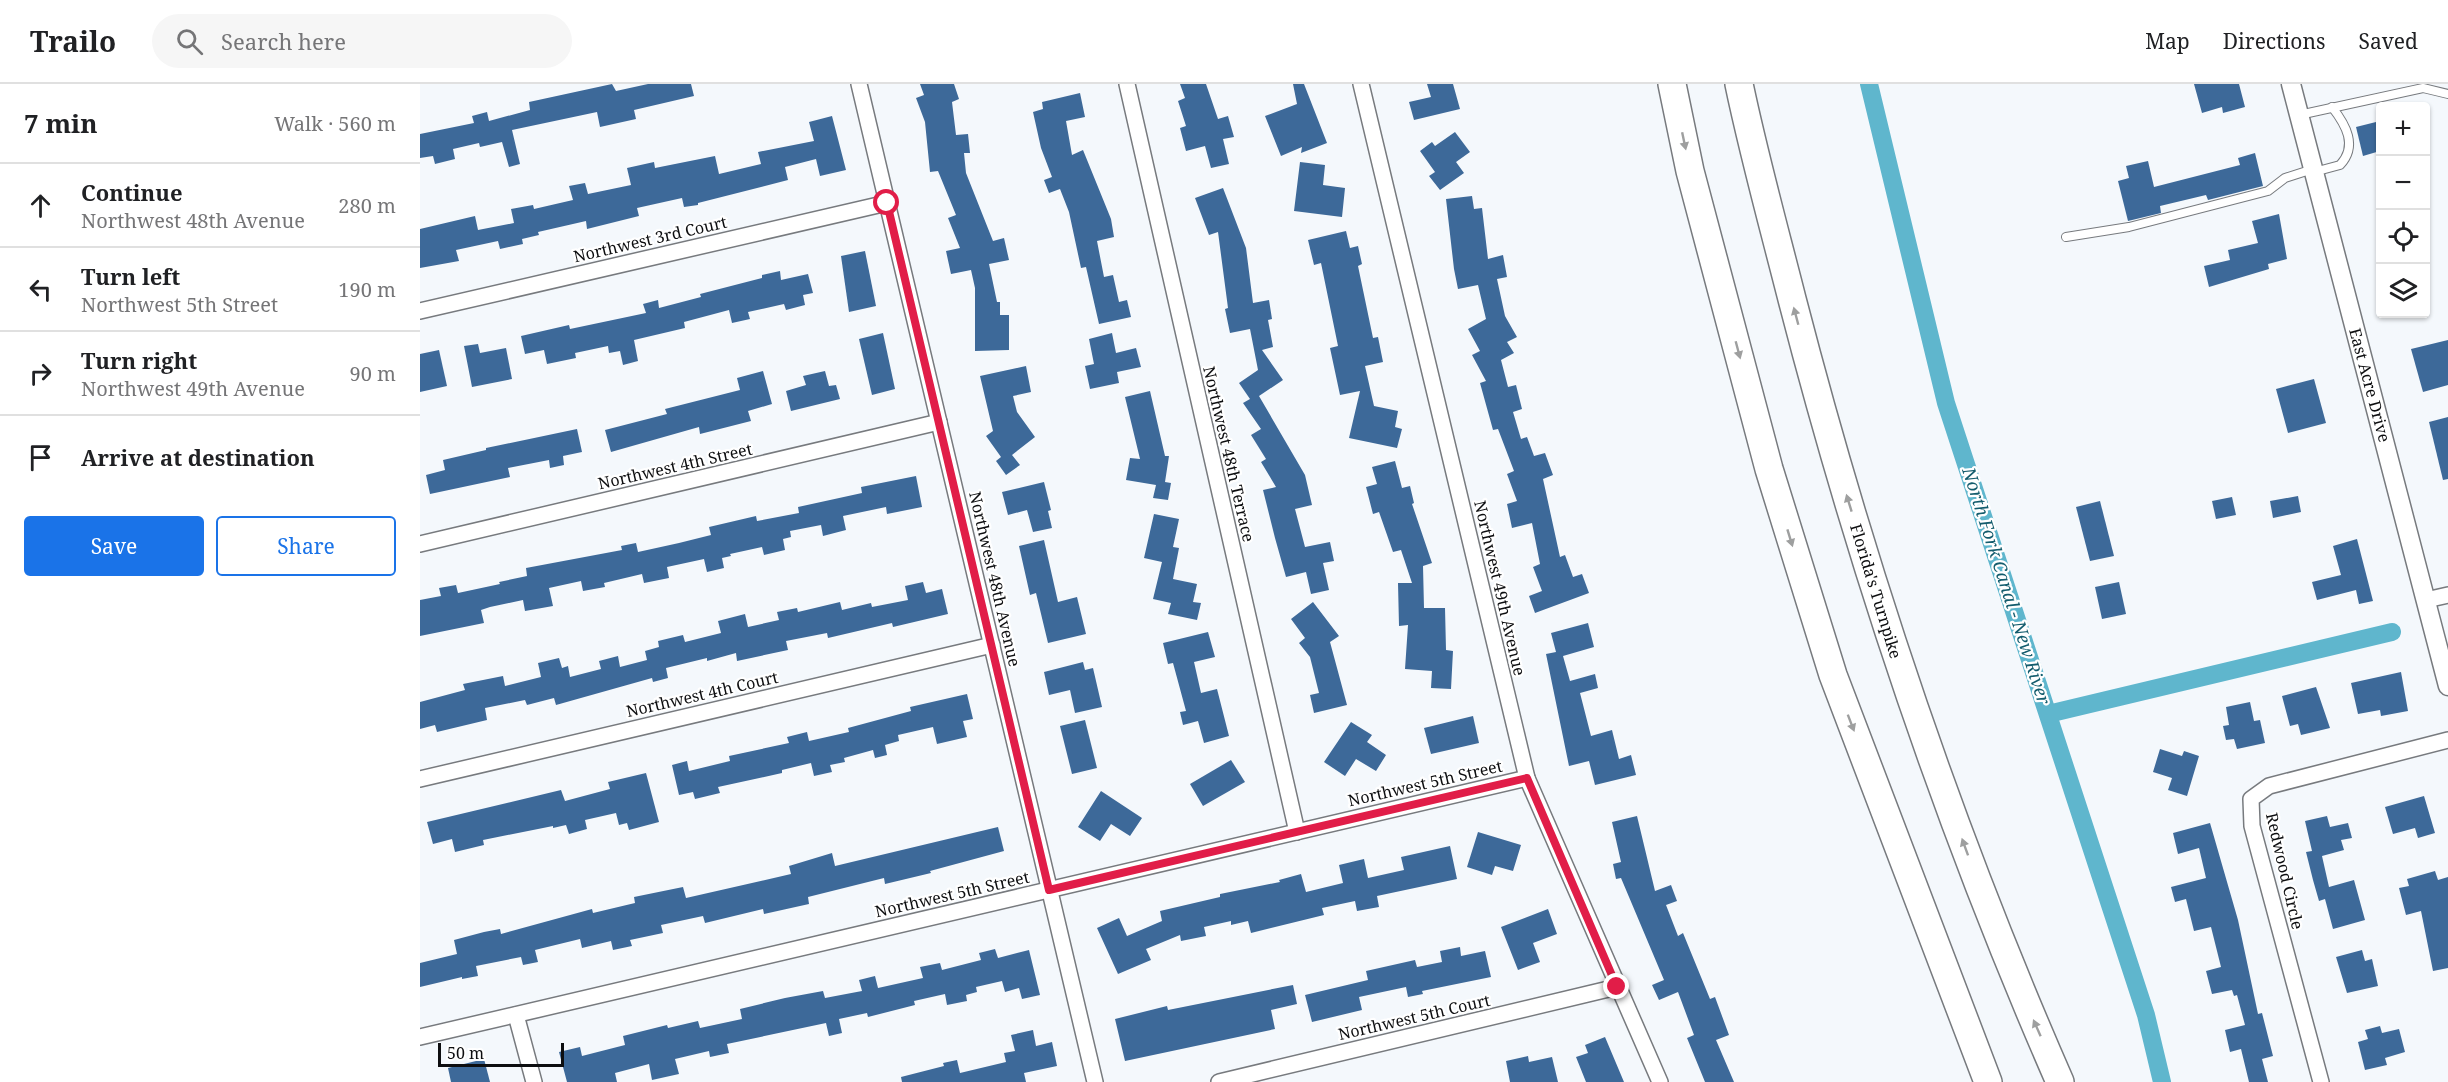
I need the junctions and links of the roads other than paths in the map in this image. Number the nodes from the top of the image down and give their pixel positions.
1 (860, 84) edge
2 (1127, 84) edge
3 (1361, 84) edge
4 (1672, 84) edge
5 (1739, 84) edge
6 (2291, 84) edge
7 (2448, 94) edge
8 (2332, 108) junction
9 (2299, 115) junction
10 (2314, 170) junction
11 (887, 203) junction
12 (2066, 237) dead end
13 (420, 311) edge
14 (939, 422) junction
15 (420, 544) edge
16 (2448, 595) edge
17 (2426, 600) junction
18 (992, 645) junction
19 (2448, 686) edge
20 (2448, 740) edge
21 (1527, 778) junction
22 (420, 779) edge
23 (1296, 832) junction
24 (1049, 890) junction
25 (1617, 987) junction
26 (516, 1015) junction
27 (420, 1037) edge
28 (534, 1082) edge
29 (1095, 1082) edge
30 (1219, 1082) edge
31 (1660, 1082) edge
32 (1988, 1082) edge
33 (2060, 1082) edge
34 (2321, 1082) edge

1 - 11 street, Northwest 48th Avenue
2 - 23 street, Northwest 48th Terrace
3 - 21 street, Northwest 49th Avenue
4 -> 32 highway
33 -> 5 highway, Florida's Turnpike
6 - 9 street, East Acre Drive
7 - 8 lane
8 - 9 lane
8 - 10 lane
9 - 10 street, East Acre Drive
10 - 12 lane
10 - 17 street, East Acre Drive
11 - 13 street, Northwest 3rd Court
11 - 14 street, Northwest 48th Avenue
14 - 15 street, Northwest 4th Street
14 - 18 street, Northwest 48th Avenue
16 - 17 street
17 - 19 street, East Acre Drive
18 - 22 street, Northwest 4th Court
18 - 24 street, Northwest 48th Avenue
20 - 34 street, Redwood Circle
21 - 23 street, Northwest 5th Street
21 - 25 street, Northwest 49th Avenue
23 - 24 street, Northwest 5th Street
24 - 26 street, Northwest 5th Street
24 - 29 street, Northwest 48th Avenue
25 - 30 street, Northwest 5th Court
25 - 31 street, Northwest 49th Avenue
26 - 27 street, Northwest 5th Street
26 - 28 street

